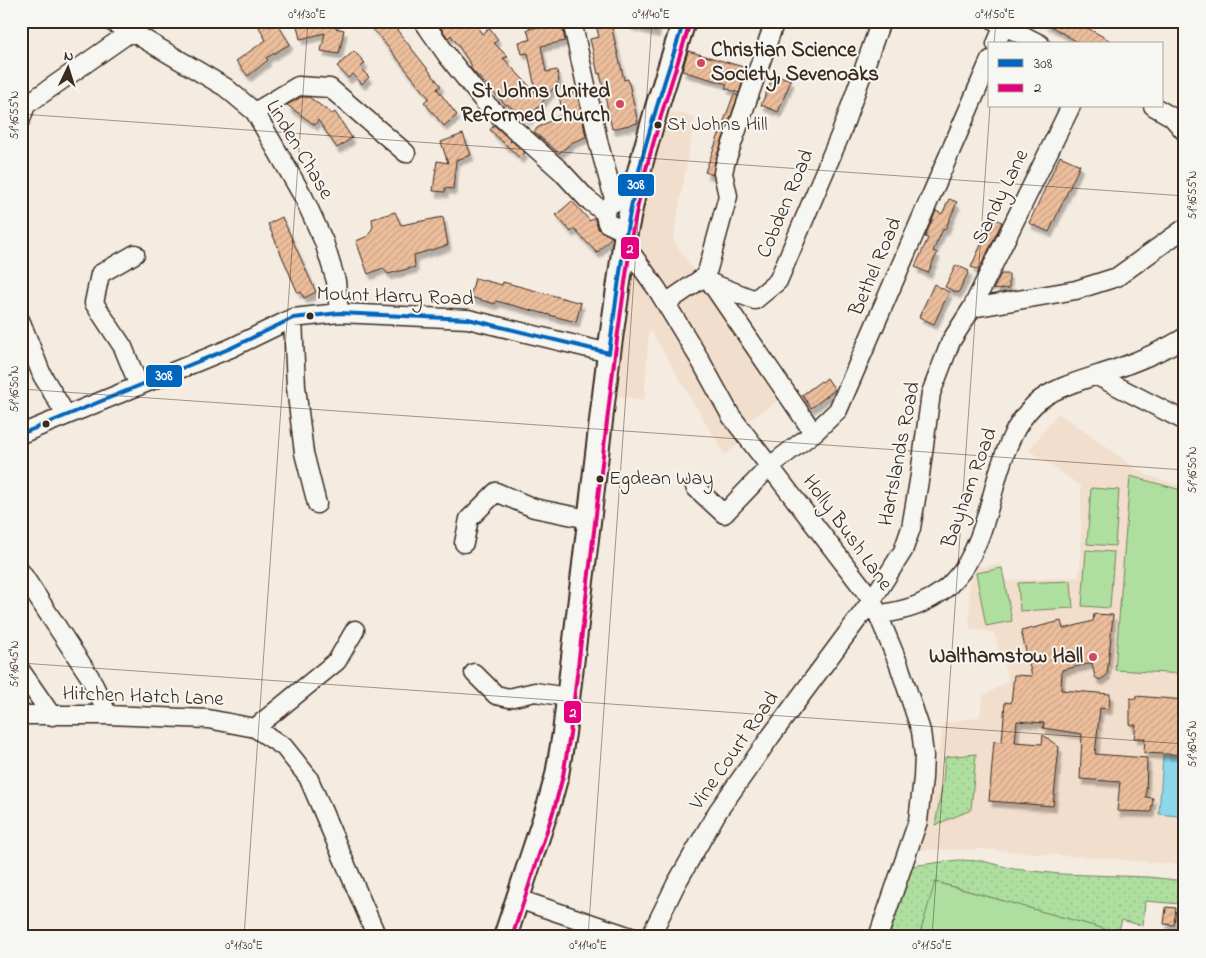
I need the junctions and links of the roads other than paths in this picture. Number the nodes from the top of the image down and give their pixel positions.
1 (110, 21) edge
2 (423, 21) edge
3 (572, 21) edge
4 (684, 21) edge
5 (774, 21) edge
6 (881, 21) edge
7 (1000, 23) edge
8 (132, 31) junction
9 (996, 42) edge
10 (1036, 42) edge
11 (988, 65) edge
12 (1070, 108) edge
13 (1156, 108) edge
14 (22, 111) edge
15 (255, 112) junction
16 (1185, 132) edge
17 (406, 152) dead end
18 (617, 206) junction
19 (1185, 228) edge
20 (625, 242) junction
21 (135, 254) dead end
22 (707, 280) junction
23 (666, 303) junction
24 (972, 308) junction
25 (340, 313) junction
26 (293, 318) junction
27 (21, 322) edge
28 (1185, 337) edge
29 (609, 353) junction
30 (1097, 376) junction
31 (139, 386) junction
32 (66, 415) junction
33 (1185, 421) edge
34 (813, 432) junction
35 (21, 434) edge
36 (770, 466) junction
37 (695, 487) dead end
38 (317, 504) dead end
39 (588, 519) junction
40 (464, 543) dead end
41 (21, 572) edge
42 (875, 607) junction
43 (355, 630) dead end
44 (21, 671) edge
45 (474, 673) dead end
46 (567, 697) junction
47 (21, 715) edge
48 (108, 715) junction
49 (52, 716) junction
50 (256, 728) junction
51 (518, 900) junction
52 (378, 937) edge
53 (505, 937) edge
54 (632, 937) edge
55 (650, 937) edge
56 (878, 937) edge

1 - 8 street, Linden Chase
2 - 18 street
3 - 18 street
4 - 18 main road
5 - 22 street
6 - 22 street, Cobden Road
7 - 9 street
7 - 10 street
8 - 14 street
8 - 15 street, Linden Chase
11 - 34 street, Bethel Road
12 - 24 street, Sandy Lane
13 - 16 street
15 - 17 street
15 - 25 street, Linden Chase
18 - 20 main road
19 - 24 street
20 - 23 street, Holly Bush Lane
20 - 29 main road
21 - 31 street
22 - 23 street
22 - 34 street
23 - 36 street, Holly Bush Lane
24 - 42 street, Hartslands Road
25 - 26 street, Mount Harry Road
25 - 29 street, Mount Harry Road
26 - 31 street, Mount Harry Road
26 - 38 street
27 - 32 street
28 - 30 street, Bayham Road
29 - 39 main road
30 - 33 street
30 - 42 street, Bayham Road
31 - 32 street, Mount Harry Road
32 - 35 street, Mount Harry Road
34 - 36 street, Bethel Road
36 - 37 street, Bethel Road
36 - 42 street, Holly Bush Lane
39 - 40 street
39 - 46 main road
41 - 48 street
42 - 55 street, Vine Court Road
42 - 56 street, Holly Bush Lane
43 - 50 street
44 - 49 street
45 - 46 street
46 - 51 main road
47 - 49 street, Hitchen Hatch Lane
48 - 49 street, Hitchen Hatch Lane
48 - 50 street, Hitchen Hatch Lane
50 - 52 street, Hitchen Hatch Lane
51 - 53 main road
51 - 54 street

